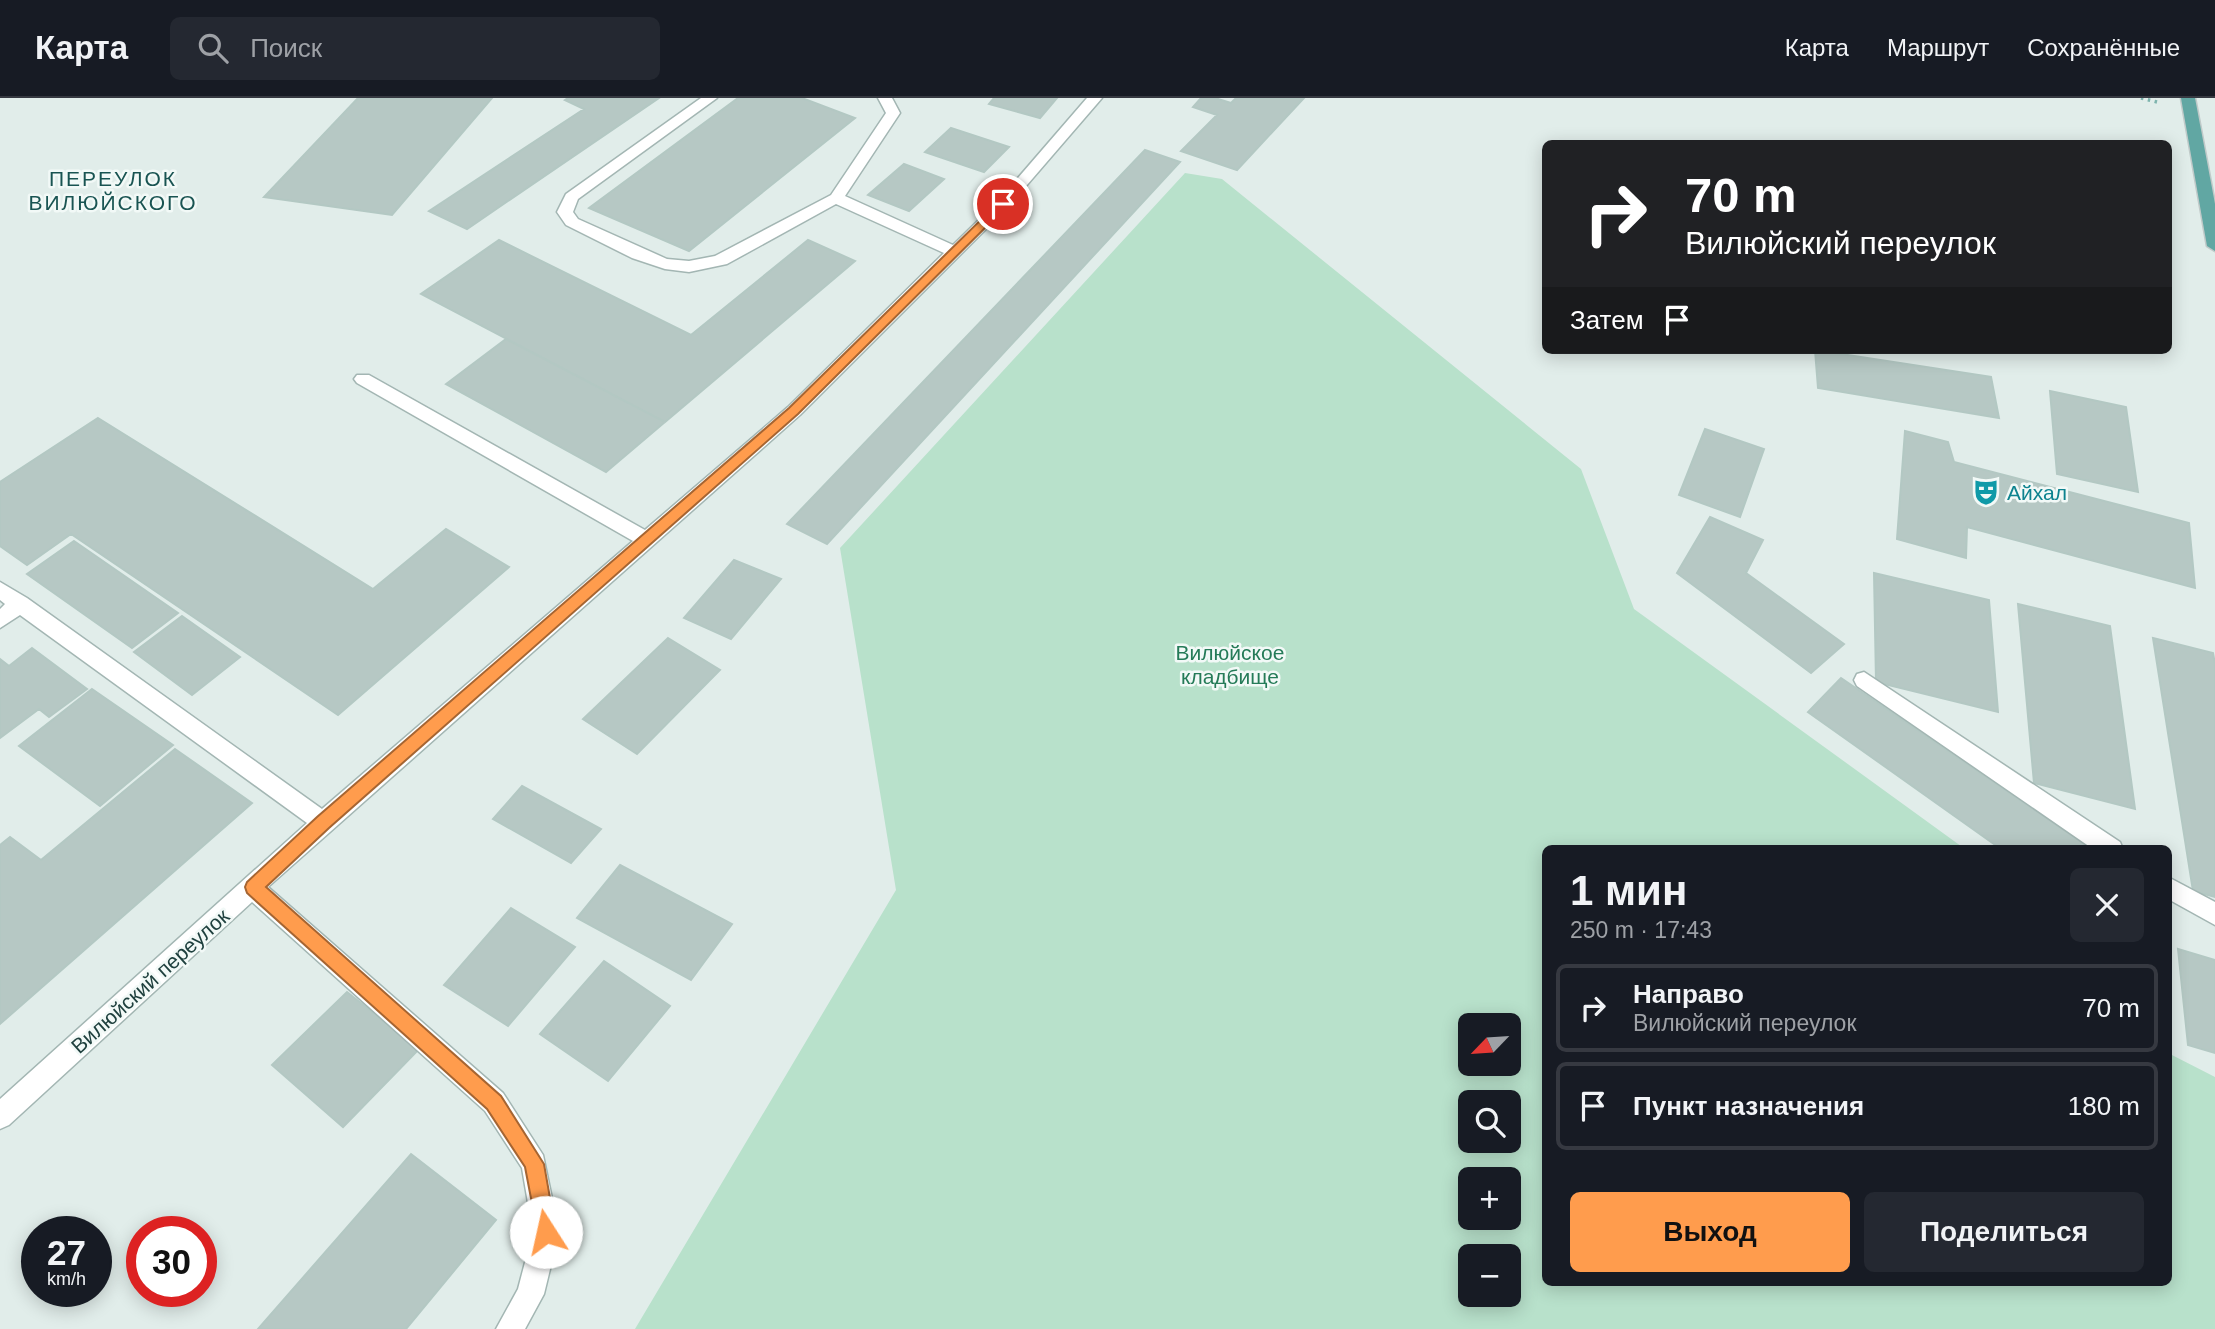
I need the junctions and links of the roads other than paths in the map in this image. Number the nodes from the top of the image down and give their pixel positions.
1 (710, 98) edge
2 (885, 98) edge
3 (1096, 98) edge
4 (2188, 98) edge
5 (836, 198) junction
6 (2215, 246) edge
7 (955, 252) junction
8 (363, 379) dead end
9 (647, 540) junction
10 (0, 590) edge
11 (20, 604) junction
12 (0, 620) edge
13 (1864, 680) dead end
14 (323, 822) junction
15 (2106, 845) edge
16 (253, 887) junction
17 (2172, 889) edge
18 (2215, 914) edge
19 (0, 1116) edge
20 (510, 1329) edge

1 - 5 street
2 - 5 street
3 - 7 street, Вилюйский переулок
4 - 6 main road
5 - 7 street
7 - 9 street, Вилюйский переулок
8 - 9 street
9 - 14 street, Вилюйский переулок
10 - 11 street
11 - 12 street
11 - 14 street
13 - 15 street
14 - 16 street, Вилюйский переулок
16 - 19 street, Вилюйский переулок
16 - 20 street
17 - 18 street

